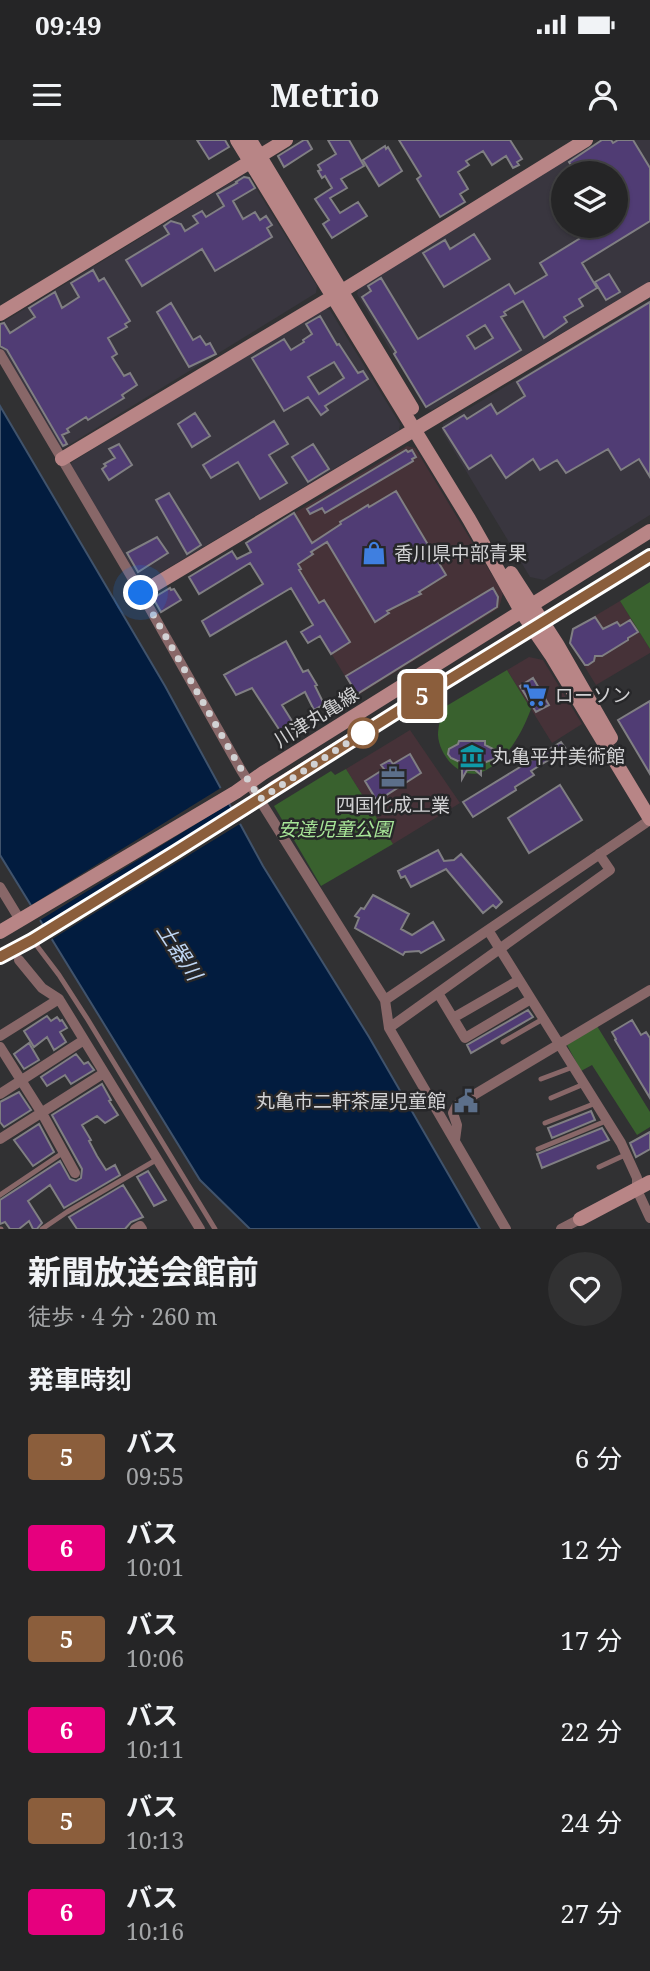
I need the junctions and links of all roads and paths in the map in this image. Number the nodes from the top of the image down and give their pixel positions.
1 (237, 140) edge
2 (250, 140) edge
3 (286, 140) edge
4 (586, 140) edge
5 (255, 159) junction
6 (650, 289) edge
7 (338, 293) junction
8 (0, 314) edge
9 (0, 354) edge
10 (418, 427) junction
11 (62, 459) junction
12 (650, 531) edge
13 (650, 556) edge
14 (141, 593) junction
15 (527, 608) junction
16 (538, 625) junction
17 (249, 783) junction
18 (260, 799) junction
19 (650, 802) edge
20 (650, 819) edge
21 (599, 854) junction
22 (0, 887) edge
23 (527, 904) junction
24 (19, 920) junction
25 (538, 921) junction
26 (488, 930) junction
27 (0, 932) edge
28 (32, 940) junction
29 (499, 949) junction
30 (0, 957) edge
31 (19, 960) dead end
32 (519, 980) junction
33 (650, 990) edge
34 (438, 993) junction
35 (59, 999) junction
36 (531, 999) junction
37 (385, 1000) junction
38 (453, 1018) junction
39 (543, 1018) junction
40 (389, 1028) junction
41 (0, 1036) edge
42 (84, 1040) junction
43 (503, 1042) dead end
44 (559, 1044) junction
45 (0, 1047) edge
46 (573, 1067) junction
47 (104, 1073) junction
48 (541, 1079) dead end
49 (21, 1081) junction
50 (584, 1084) junction
51 (0, 1094) edge
52 (551, 1098) dead end
53 (596, 1103) junction
54 (42, 1113) junction
55 (607, 1121) junction
56 (545, 1123) dead end
57 (0, 1139) edge
58 (455, 1140) junction
59 (538, 1149) dead end
60 (64, 1152) junction
61 (626, 1154) junction
62 (157, 1160) junction
63 (599, 1167) dead end
64 (75, 1172) dead end
65 (643, 1186) edge
66 (0, 1195) edge
67 (650, 1218) edge
68 (580, 1219) joint
69 (42, 1229) edge
70 (135, 1229) edge
71 (142, 1229) edge
72 (200, 1229) edge
73 (215, 1229) edge
74 (506, 1229) edge
75 (561, 1229) edge

1 - 5 street
2 - 5 street
3 - 5 street
4 - 7 street
5 - 7 street
5 - 8 street
6 - 10 street
7 - 10 street
7 - 11 street
9 - 11 street
10 - 14 street
10 - 15 street
11 - 14 street
12 - 15 street, 川津丸亀線
13 - 16 street, 川津丸亀線
14 - 17 street
15 - 16 street
15 - 17 street, 川津丸亀線
16 - 18 street, 川津丸亀線
16 - 19 street
16 - 20 street
17 - 18 street
17 - 24 street, 川津丸亀線
18 - 28 street, 川津丸亀線
18 - 37 street
20 - 21 street
21 - 23 street
21 - 25 street
22 - 24 street
23 - 25 street
23 - 26 street
24 - 27 street, 川津丸亀線
25 - 29 street
26 - 29 street
26 - 37 street
28 - 30 street, 川津丸亀線
28 - 73 lane
29 - 32 street
29 - 34 street
31 - 35 street
32 - 36 street
32 - 38 street
33 - 44 street
34 - 38 street
34 - 40 street
35 - 41 street
35 - 42 street
36 - 38 street
36 - 39 street
37 - 40 street
39 - 43 lane
39 - 44 street
40 - 58 street
42 - 47 street
42 - 49 street
44 - 46 street
44 - 58 street
45 - 49 street
46 - 48 lane
46 - 50 street
47 - 54 street
47 - 62 street
49 - 51 street
49 - 54 street
50 - 52 lane
50 - 53 street
53 - 55 street
53 - 56 lane
54 - 57 street
54 - 60 street
55 - 59 lane
55 - 61 street
58 - 74 street
60 - 64 street
60 - 66 lane
61 - 63 lane
61 - 65 street
62 - 69 lane
62 - 72 street
65 - 67 street
65 - 68 street
68 - 75 street
70 - 71 street

